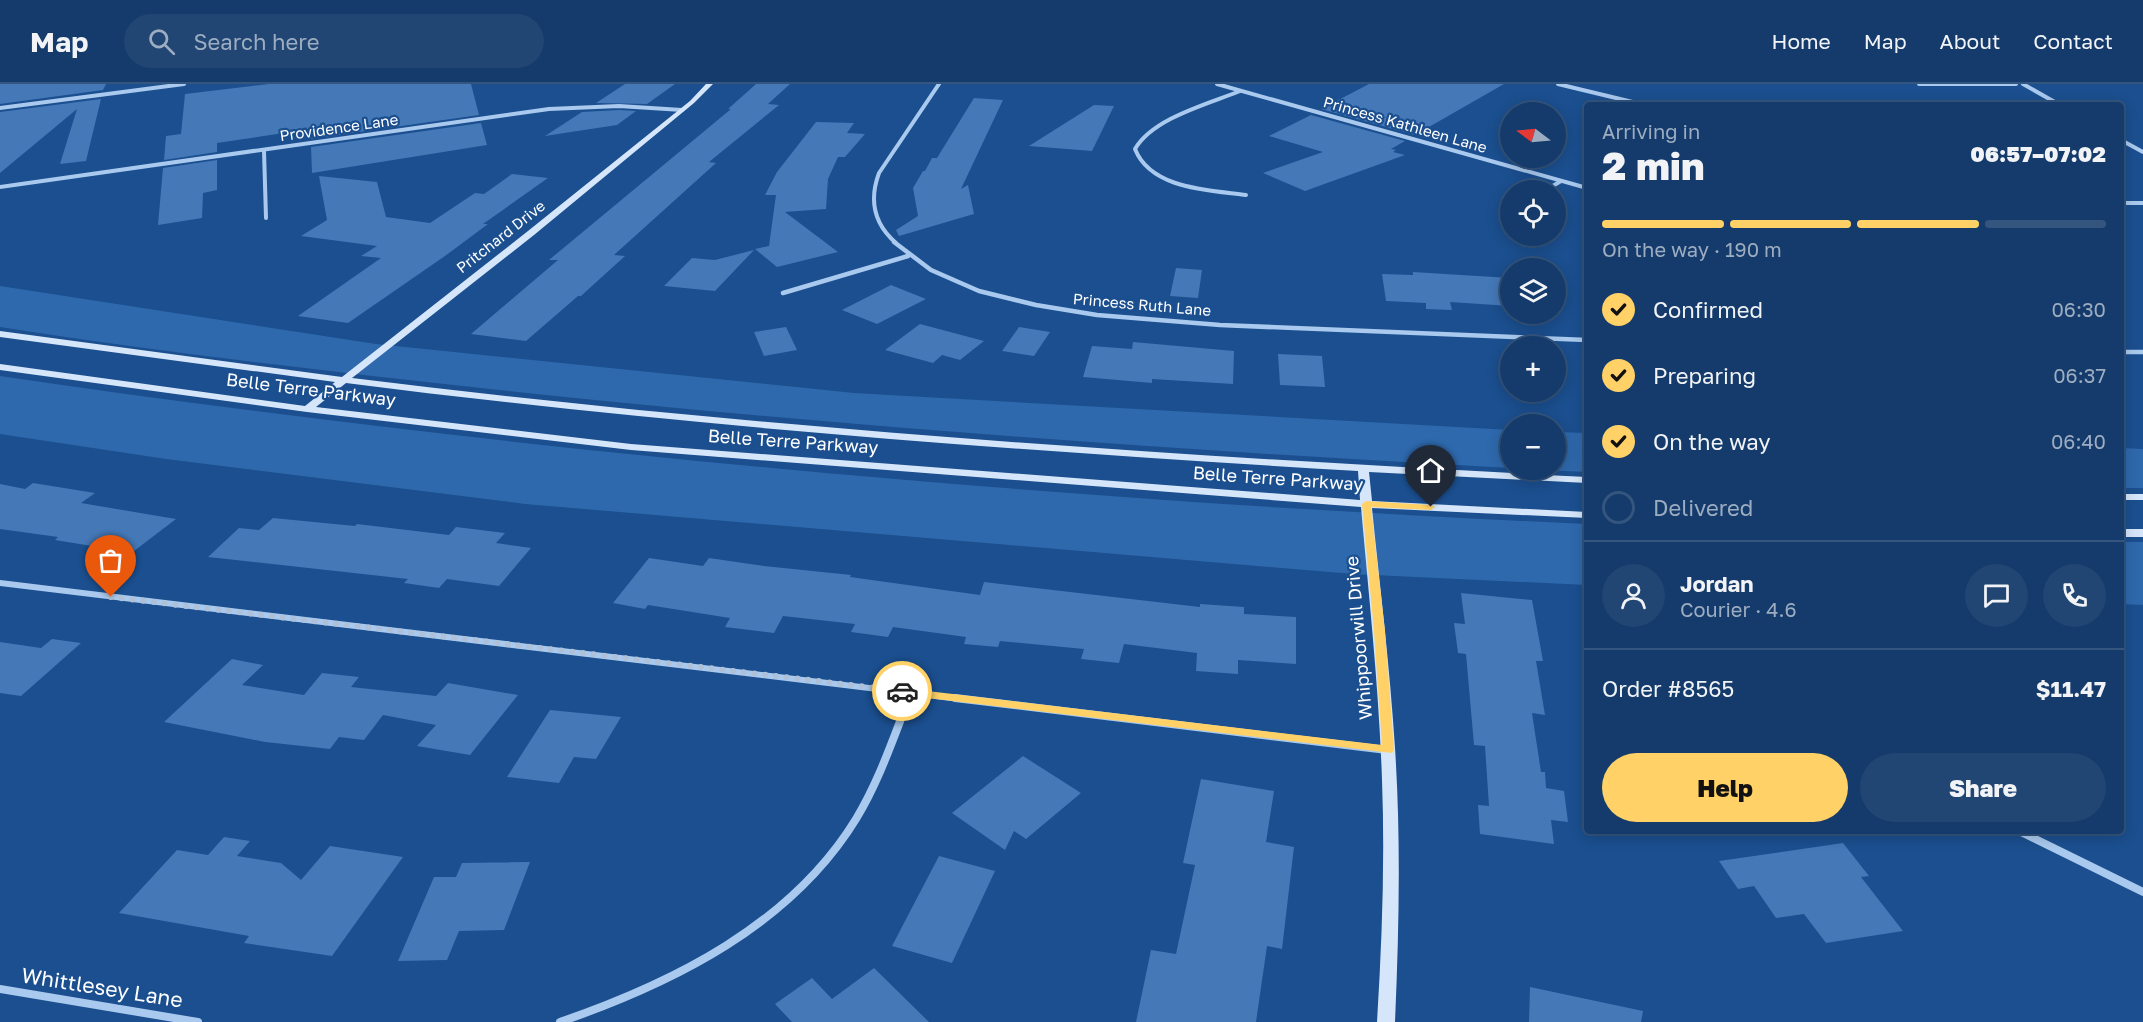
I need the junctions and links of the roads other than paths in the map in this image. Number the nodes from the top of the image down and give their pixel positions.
1 (184, 84) edge
2 (710, 84) edge
3 (939, 84) edge
4 (1216, 84) edge
5 (1558, 84) edge
6 (1918, 84) edge
7 (2016, 84) edge
8 (2022, 84) edge
9 (1240, 91) junction
10 (1633, 102) edge
11 (2055, 102) edge
12 (0, 108) edge
13 (682, 110) junction
14 (2124, 142) edge
15 (264, 151) junction
16 (2143, 152) edge
17 (1557, 180) edge
18 (1566, 182) edge
19 (0, 187) edge
20 (1584, 187) edge
21 (1246, 195) dead end
22 (2124, 203) edge
23 (2143, 203) edge
24 (266, 218) dead end
25 (908, 256) junction
26 (783, 293) dead end
27 (0, 334) edge
28 (1584, 340) edge
29 (2124, 352) edge
30 (2143, 352) edge
31 (0, 367) edge
32 (344, 380) junction
33 (307, 408) junction
34 (1363, 468) junction
35 (1584, 480) edge
36 (2124, 497) edge
37 (2143, 497) edge
38 (1366, 504) junction
39 (1584, 515) edge
40 (2124, 533) edge
41 (2143, 533) edge
42 (0, 583) edge
43 (911, 693) junction
44 (1388, 750) junction
45 (2025, 834) edge
46 (2143, 892) edge
47 (0, 989) edge
48 (198, 1022) edge
49 (560, 1022) edge
50 (1386, 1022) edge

1 - 12 street
2 - 13 main road, Pritchard Drive
3 - 25 street, Princess Ruth Lane
4 - 9 street, Princess Kathleen Lane
5 - 10 street
6 - 7 street
8 - 11 street
9 - 17 street, Princess Kathleen Lane
9 - 21 street
13 - 15 street, Providence Lane
13 - 32 main road, Pritchard Drive
14 - 16 street
15 - 19 street, Providence Lane
15 - 24 street
18 - 20 street, Princess Kathleen Lane
22 - 23 street
25 - 26 street
25 - 28 street, Princess Ruth Lane
27 - 32 main road, Belle Terre Parkway
29 - 30 street
31 - 33 main road, Belle Terre Parkway
32 - 33 main road, Pritchard Drive
32 - 34 main road, Belle Terre Parkway
33 - 38 main road, Belle Terre Parkway
34 - 35 main road, Belle Terre Parkway
34 - 38 main road, Whippoorwill Drive
36 - 37 main road
38 - 39 main road, Belle Terre Parkway
38 - 44 main road, Whippoorwill Drive
40 - 41 main road
42 - 43 street
43 - 44 street
43 - 49 street
44 - 50 main road, Whippoorwill Drive
45 - 46 street
47 - 48 street, Whittlesey Lane

